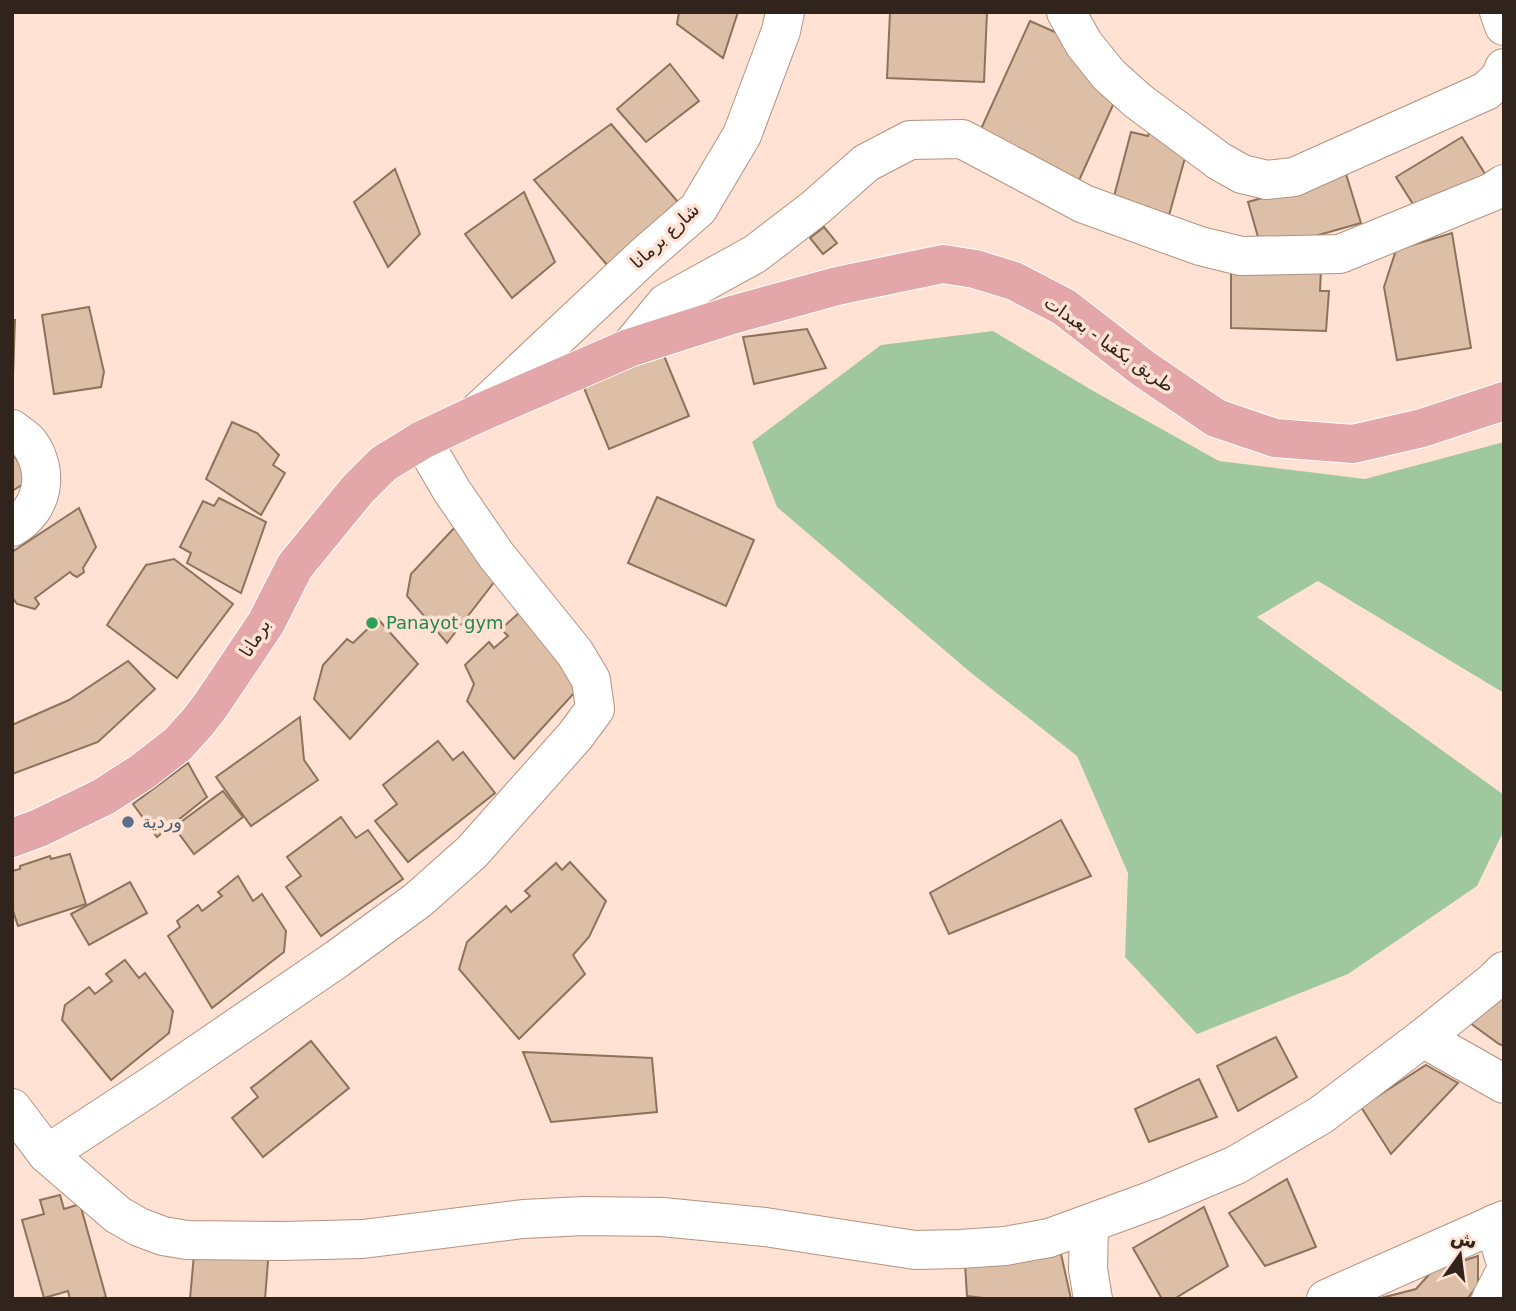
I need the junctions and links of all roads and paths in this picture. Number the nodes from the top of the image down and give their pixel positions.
1 (785, 12) edge
2 (1066, 12) edge
3 (1499, 12) edge
4 (1504, 26) edge
5 (1504, 68) edge
6 (1504, 184) edge
7 (629, 348) junction
8 (1504, 401) edge
9 (477, 414) junction
10 (12, 429) edge
11 (422, 440) junction
12 (12, 527) edge
13 (12, 838) edge
14 (1504, 971) edge
15 (1423, 1038) junction
16 (1504, 1084) edge
17 (12, 1108) edge
18 (47, 1154) junction
19 (1088, 1224) junction
20 (1501, 1234) edge
21 (1504, 1274) edge
22 (1093, 1299) edge
23 (1326, 1299) edge
24 (1491, 1299) edge

1 - 9 street, شارع برمانا
2 - 5 street
3 - 4 street
6 - 7 street
7 - 8 main road, طريق بكفيا - بعبدات
7 - 9 main road, طريق بكفيا - بعبدات
9 - 11 main road, برمانا
10 - 12 street
11 - 13 main road, برمانا
11 - 18 street
14 - 15 street
15 - 16 street
15 - 19 street
17 - 18 street
18 - 19 street
19 - 22 street
20 - 23 street
21 - 24 street

